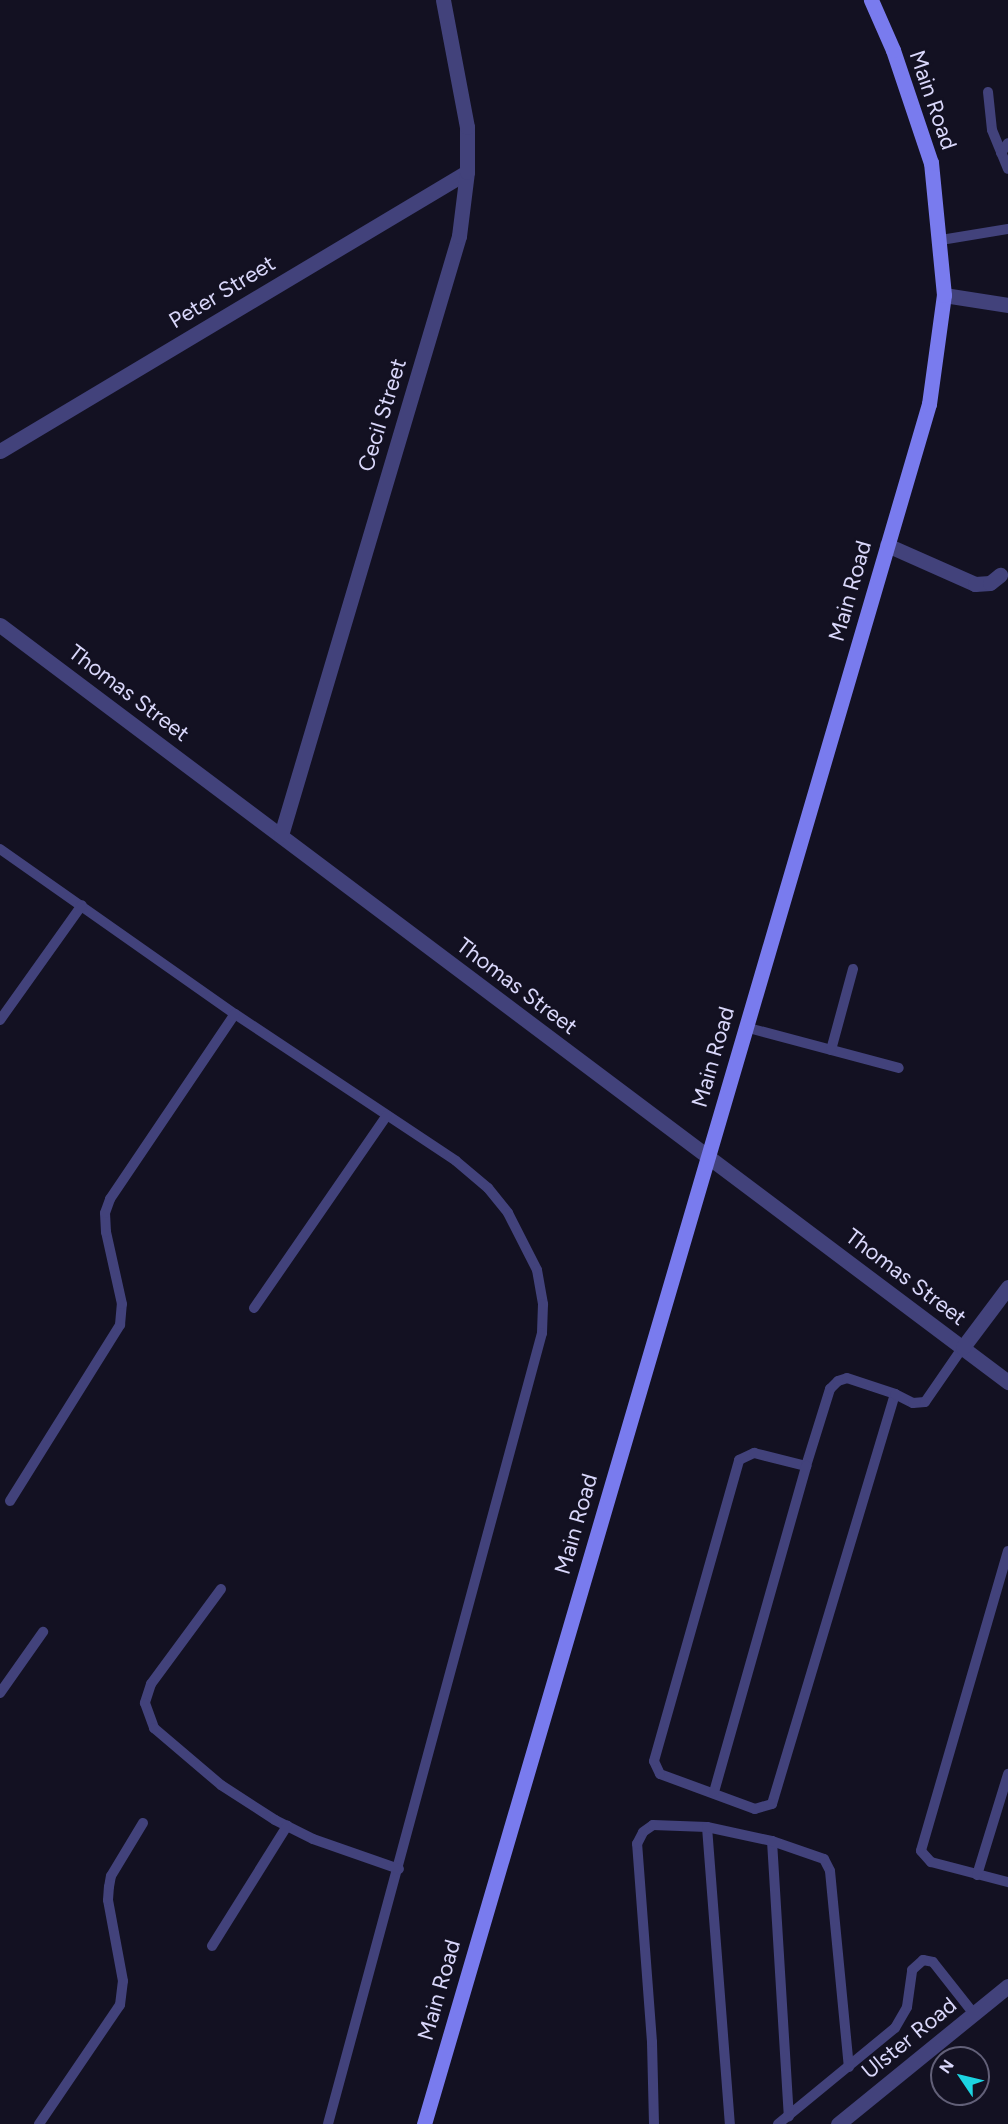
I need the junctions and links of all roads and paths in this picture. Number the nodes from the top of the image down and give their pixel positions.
1 (443, 0) edge
2 (870, 0) edge
3 (988, 92) dead end
4 (1008, 143) edge
5 (1001, 153) junction
6 (1008, 169) edge
7 (467, 172) junction
8 (1008, 229) edge
9 (941, 240) junction
10 (944, 295) junction
11 (1008, 305) edge
12 (0, 451) edge
13 (887, 545) junction
14 (1000, 575) dead end
15 (0, 625) edge
16 (280, 835) junction
17 (0, 849) edge
18 (82, 905) junction
19 (854, 969) dead end
20 (236, 1014) junction
21 (0, 1020) edge
22 (745, 1027) junction
23 (831, 1050) junction
24 (899, 1068) dead end
25 (387, 1115) junction
26 (707, 1157) junction
27 (1008, 1287) edge
28 (254, 1308) dead end
29 (963, 1347) junction
30 (1008, 1382) edge
31 (895, 1394) junction
32 (806, 1466) junction
33 (10, 1501) dead end
34 (1008, 1551) edge
35 (221, 1589) dead end
36 (43, 1632) dead end
37 (0, 1693) edge
38 (1008, 1774) edge
39 (714, 1792) junction
40 (143, 1823) dead end
41 (287, 1826) junction
42 (707, 1827) junction
43 (772, 1841) junction
44 (399, 1869) junction
45 (977, 1875) junction
46 (1008, 1882) edge
47 (212, 1946) dead end
48 (1008, 1986) edge
49 (975, 2014) junction
50 (849, 2067) junction
51 (789, 2116) junction
52 (39, 2124) edge
53 (328, 2124) edge
54 (424, 2124) edge
55 (654, 2124) edge
56 (730, 2124) edge
57 (778, 2124) edge
58 (838, 2124) edge

1 - 7 street, Cecil Street
2 - 9 main road, Main Road
3 - 5 lane
4 - 5 lane
5 - 6 lane
7 - 12 street, Peter Street
7 - 16 street, Cecil Street
8 - 9 lane
9 - 10 main road, Main Road
10 - 11 street
10 - 13 main road, Main Road
13 - 14 street
13 - 22 main road, Main Road
15 - 16 street, Thomas Street
16 - 26 street, Thomas Street
17 - 18 lane
18 - 20 lane
18 - 21 lane
19 - 23 lane
20 - 25 lane
20 - 33 lane
22 - 23 lane
22 - 26 main road, Main Road
23 - 24 lane
25 - 28 lane
25 - 44 lane
26 - 29 street, Thomas Street
26 - 54 main road, Main Road
27 - 29 street
29 - 30 street, Thomas Street
29 - 31 lane
31 - 32 lane
31 - 39 lane
32 - 39 lane
32 - 39 lane
34 - 45 lane
35 - 41 lane
36 - 37 lane
38 - 45 lane
40 - 52 lane
41 - 44 lane
41 - 47 lane
42 - 43 lane
42 - 55 lane
42 - 56 lane
43 - 50 lane
43 - 51 lane
44 - 53 lane
45 - 46 lane
48 - 49 street, Ulster Road
49 - 50 lane
49 - 58 street, Ulster Road
50 - 51 lane
51 - 57 lane

